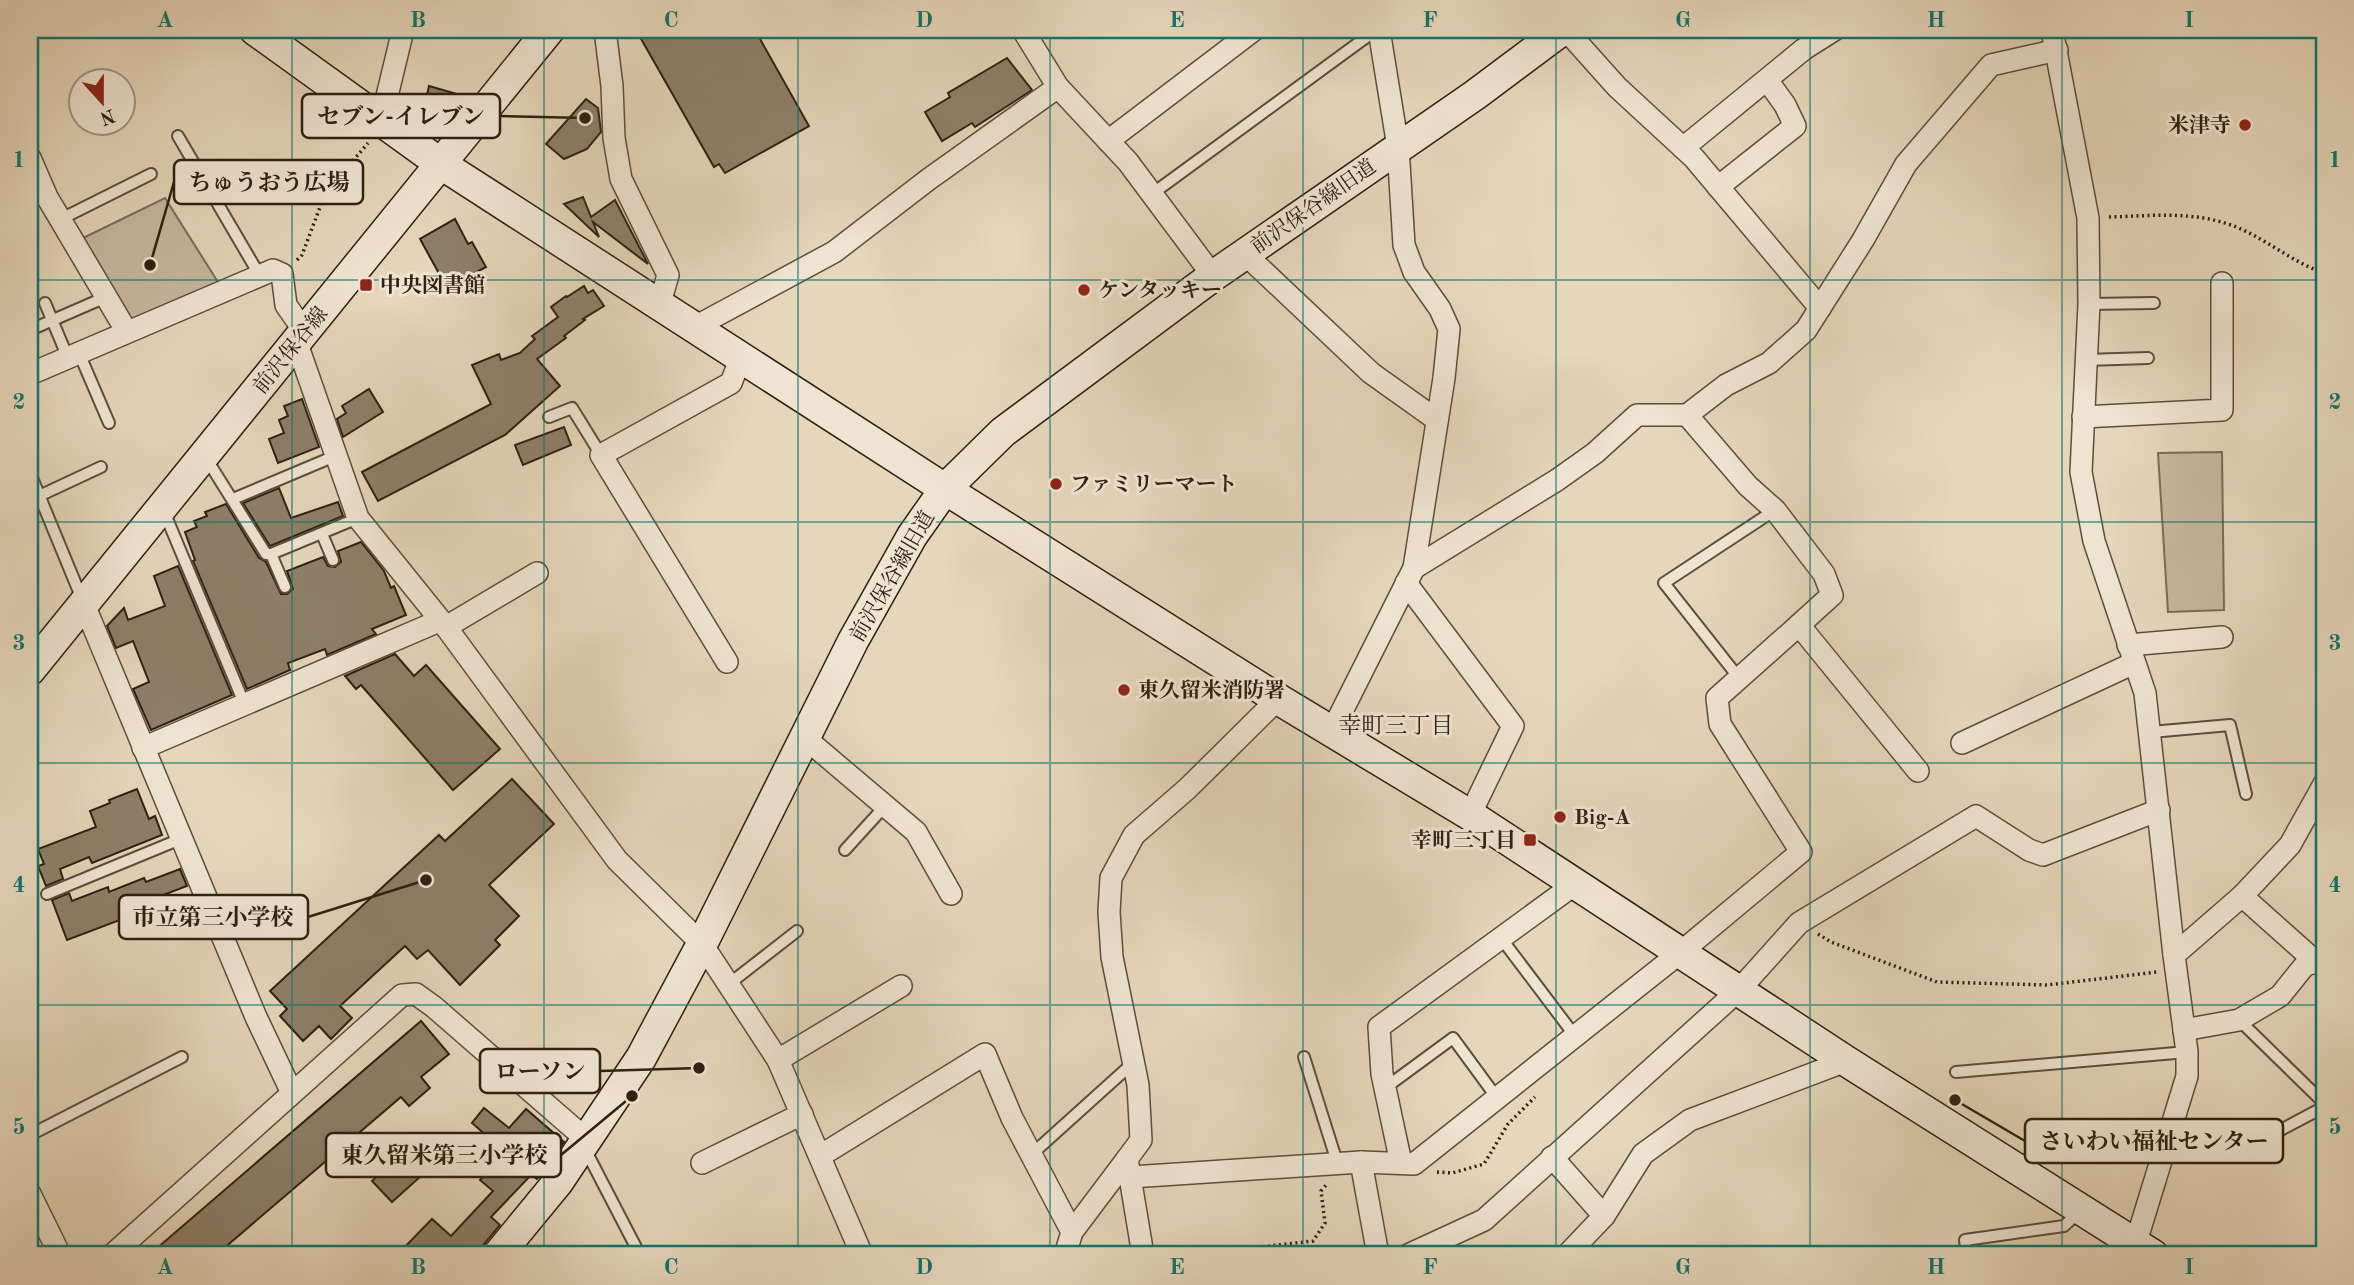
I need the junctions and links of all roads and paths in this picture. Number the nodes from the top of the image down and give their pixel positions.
1 (255, 30) edge
2 (403, 30) edge
3 (549, 30) edge
4 (605, 30) edge
5 (1023, 30) edge
6 (1254, 30) edge
7 (1378, 30) edge
8 (1564, 30) edge
9 (1835, 30) edge
10 (2054, 40) edge
11 (1767, 79) junction
12 (1058, 87) junction
13 (381, 121) junction
14 (178, 136) dead end
15 (1108, 141) junction
16 (1398, 147) junction
17 (1683, 148) junction
18 (30, 158) edge
19 (442, 164) junction
20 (151, 174) dead end
21 (1718, 187) junction
22 (1152, 194) junction
23 (2088, 218) junction
24 (61, 219) junction
25 (1245, 254) junction
26 (2324, 273) edge
27 (282, 274) junction
28 (260, 276) junction
29 (1213, 276) junction
30 (2222, 283) dead end
31 (106, 297) junction
32 (46, 303) dead end
33 (660, 303) junction
34 (2154, 303) dead end
35 (2089, 304) junction
36 (1820, 308) junction
37 (53, 320) junction
38 (695, 327) junction
39 (30, 330) edge
40 (127, 332) junction
41 (300, 336) junction
42 (74, 356) junction
43 (741, 357) junction
44 (2148, 358) dead end
45 (2086, 360) junction
46 (30, 374) edge
47 (1687, 415) junction
48 (2083, 416) junction
49 (549, 418) dead end
50 (1437, 420) junction
51 (109, 423) dead end
52 (204, 455) junction
53 (601, 455) junction
54 (335, 456) junction
55 (101, 467) dead end
56 (31, 477) edge
57 (945, 489) junction
58 (39, 496) junction
59 (233, 499) junction
60 (162, 506) junction
61 (1775, 510) junction
62 (358, 518) junction
63 (322, 534) junction
64 (271, 554) junction
65 (333, 560) dead end
66 (537, 573) dead end
67 (1410, 575) junction
68 (285, 587) dead end
69 (83, 602) junction
70 (443, 624) junction
71 (1799, 625) junction
72 (2222, 636) dead end
73 (2131, 654) junction
74 (727, 662) dead end
75 (30, 670) edge
76 (1739, 678) junction
77 (1278, 699) junction
78 (244, 704) junction
79 (1332, 732) junction
80 (2151, 732) junction
81 (805, 738) junction
82 (1962, 743) dead end
83 (143, 748) junction
84 (1918, 771) dead end
85 (2324, 783) edge
86 (2246, 794) dead end
87 (885, 806) junction
88 (2159, 810) junction
89 (2318, 811) edge
90 (1470, 815) junction
91 (183, 838) junction
92 (845, 850) dead end
93 (1575, 884) junction
94 (47, 894) dead end
95 (951, 894) dead end
96 (2242, 896) junction
97 (1799, 923) junction
98 (797, 931) dead end
99 (1501, 938) junction
100 (702, 944) junction
101 (1681, 952) junction
102 (2320, 961) edge
103 (2175, 963) junction
104 (729, 984) junction
105 (901, 986) dead end
106 (1739, 990) junction
107 (2239, 1020) junction
108 (2184, 1030) junction
109 (1575, 1036) junction
110 (2187, 1052) junction
111 (182, 1057) dead end
112 (1304, 1057) dead end
113 (778, 1060) junction
114 (1846, 1060) junction
115 (1134, 1062) junction
116 (1956, 1072) dead end
117 (1385, 1088) junction
118 (292, 1093) junction
119 (1497, 1098) junction
120 (2324, 1105) edge
121 (802, 1114) junction
122 (2170, 1134) junction
123 (30, 1135) edge
124 (585, 1143) junction
125 (2256, 1143) dead end
126 (1032, 1154) junction
127 (820, 1156) junction
128 (1552, 1157) junction
129 (702, 1163) dead end
130 (1337, 1163) junction
131 (1401, 1163) junction
132 (1362, 1166) junction
133 (2015, 1167) junction
134 (1129, 1168) junction
135 (30, 1194) edge
136 (2081, 1209) junction
137 (1604, 1216) junction
138 (36, 1225) edge
139 (1072, 1232) junction
140 (2140, 1252) edge
141 (60, 1255) edge
142 (112, 1255) edge
143 (498, 1255) edge
144 (640, 1255) edge
145 (862, 1255) edge
146 (1065, 1255) edge
147 (1143, 1255) edge
148 (1225, 1255) edge
149 (1378, 1255) edge
150 (1408, 1255) edge
151 (1567, 1255) edge
152 (1967, 1255) edge

1 - 13 street
2 - 13 street
3 - 19 street, 前沢保谷線
4 - 33 street
5 - 12 street
6 - 15 street
7 - 16 street
7 - 22 lane
8 - 16 street, 前沢保谷線旧道
8 - 17 street
9 - 11 street
10 - 23 street
10 - 36 street
11 - 17 street
11 - 21 street
12 - 15 street
12 - 38 street
13 - 19 street
13 - 27 path
14 - 28 lane
15 - 22 street
16 - 25 street, 前沢保谷線旧道
16 - 50 street
17 - 21 street
18 - 24 street
19 - 33 street
19 - 41 street, 前沢保谷線
20 - 24 lane
21 - 36 street
22 - 29 street
23 - 26 path
23 - 35 street
24 - 31 street
25 - 29 street, 前沢保谷線旧道
25 - 50 street
27 - 28 street
27 - 41 street
28 - 40 street
29 - 57 street, 前沢保谷線旧道
30 - 48 street
31 - 37 lane
31 - 40 street
32 - 37 lane
33 - 38 street
34 - 35 lane
35 - 45 street
36 - 47 street
37 - 39 lane
37 - 42 lane
38 - 43 street
40 - 42 street
41 - 52 street, 前沢保谷線
41 - 54 street
42 - 46 street
42 - 51 lane
43 - 53 street
43 - 57 street
44 - 45 lane
45 - 48 street
47 - 61 street
47 - 67 street
48 - 73 street
49 - 53 lane
50 - 67 street
52 - 59 lane
52 - 60 street, 前沢保谷線
53 - 74 street
54 - 59 lane
54 - 62 street
55 - 58 lane
56 - 58 lane
57 - 77 street
57 - 81 street, 前沢保谷線旧道
58 - 69 lane
59 - 64 lane
60 - 69 street, 前沢保谷線
60 - 78 lane
61 - 71 street
61 - 76 lane
62 - 63 lane
62 - 70 street
63 - 64 lane
63 - 65 lane
64 - 68 lane
66 - 70 street
67 - 79 street
67 - 90 street
69 - 75 street, 前沢保谷線
69 - 83 street
70 - 78 street
70 - 100 street
71 - 76 street
71 - 84 street
72 - 73 street
73 - 80 street
73 - 82 street
76 - 101 street
77 - 79 street
77 - 115 street
78 - 83 street
79 - 90 street
80 - 86 lane
80 - 88 street
81 - 87 street
81 - 100 street, 前沢保谷線旧道
83 - 91 street
85 - 89 street
87 - 92 lane
87 - 95 street
88 - 97 street
88 - 103 street
89 - 96 street
90 - 93 street
91 - 94 lane
91 - 118 street
93 - 99 street
93 - 101 street
96 - 102 street
96 - 103 street
97 - 103 path
97 - 106 street
98 - 104 lane
99 - 109 lane
99 - 117 street
100 - 104 street
100 - 124 street, 前沢保谷線旧道
101 - 106 street
101 - 109 street
102 - 107 street
103 - 108 street
104 - 113 street
105 - 113 street
106 - 114 street
106 - 128 street
107 - 108 street
107 - 120 lane
108 - 110 street
109 - 119 street
110 - 116 lane
110 - 122 street
111 - 123 lane
112 - 130 lane
113 - 121 street
114 - 133 street
114 - 137 street
115 - 126 lane
115 - 134 street
117 - 119 lane
117 - 131 street
118 - 124 street
118 - 142 street
119 - 131 street
120 - 125 lane
121 - 127 street
121 - 129 street
122 - 133 lane
122 - 140 street
124 - 143 street, 前沢保谷線旧道
124 - 144 lane
126 - 127 street
126 - 139 street
127 - 145 street
128 - 137 street
128 - 150 street
130 - 132 street
130 - 134 street
131 - 132 street
132 - 148 path
132 - 149 street
133 - 136 street
134 - 139 street
134 - 147 street
135 - 138 street
136 - 140 street
136 - 152 lane
137 - 151 street
138 - 141 street
139 - 146 street

